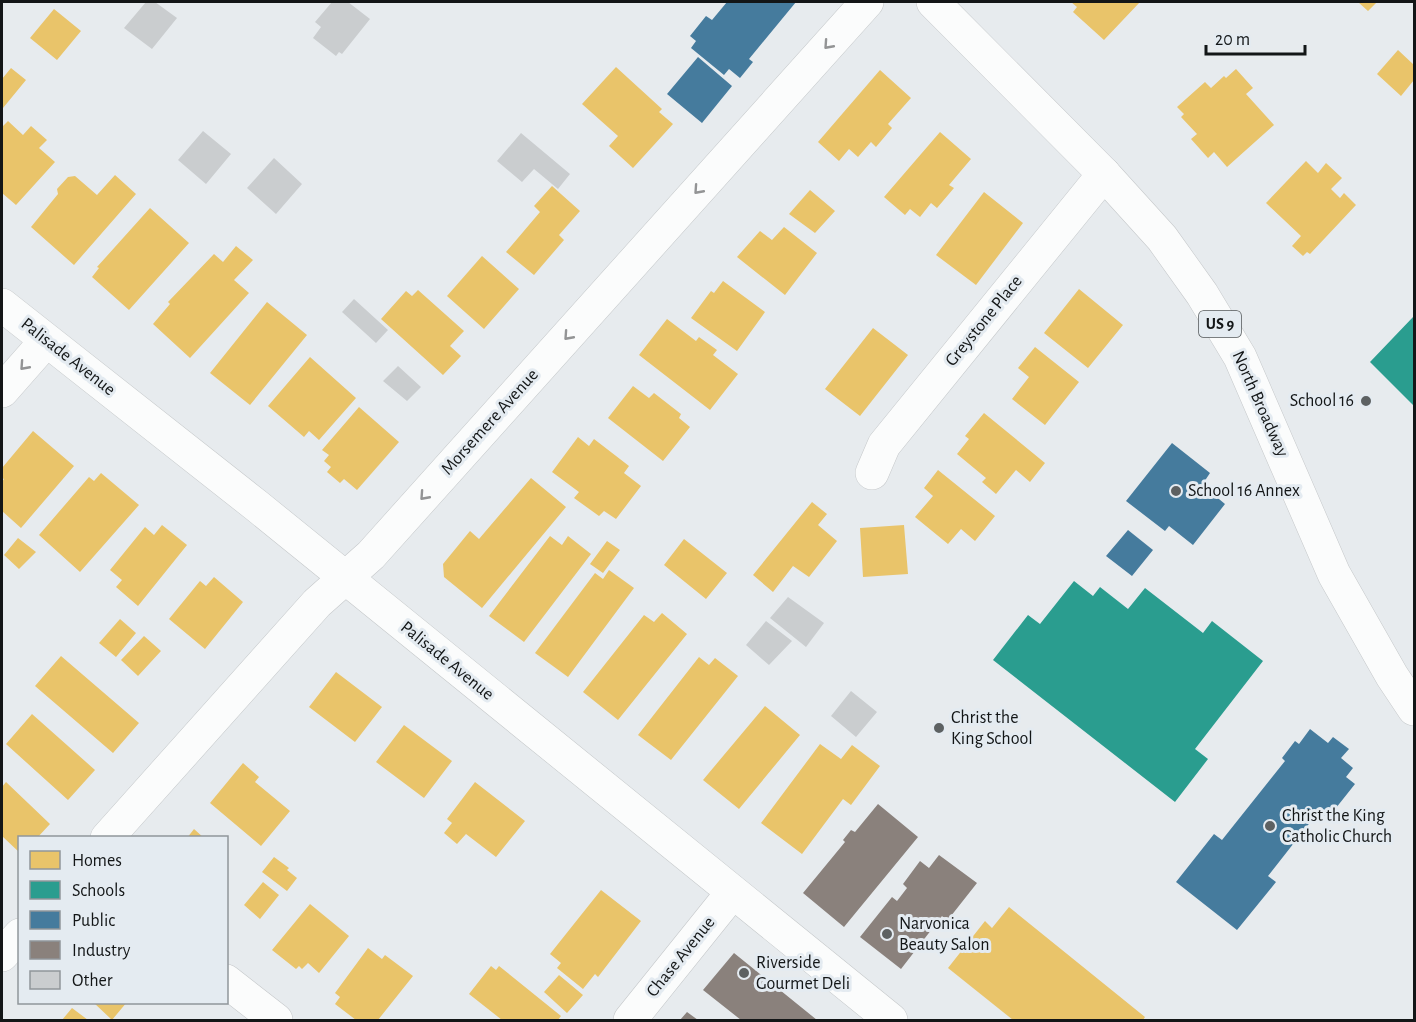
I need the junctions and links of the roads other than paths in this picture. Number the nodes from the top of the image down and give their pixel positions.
1 (867, 2) edge
2 (933, 2) edge
3 (1104, 174) junction
4 (2, 305) edge
5 (46, 340) junction
6 (2, 391) edge
7 (872, 472) dead end
8 (345, 578) junction
9 (1414, 710) edge
10 (108, 836) edge
11 (732, 893) junction
12 (18, 937) edge
13 (2, 955) edge
14 (228, 983) edge
15 (276, 1020) edge
16 (630, 1020) edge
17 (891, 1020) edge

1 -> 8 street, Morsemere Avenue
2 - 3 street, North Broadway / US 9
3 - 7 street, Greystone Place
3 - 9 street, North Broadway / US 9
4 - 5 street, Palisade Avenue
5 -> 6 street
5 - 8 street, Palisade Avenue
8 - 10 street, Morsemere Avenue
8 - 11 street, Palisade Avenue
11 - 16 street, Chase Avenue
11 - 17 street, Palisade Avenue
12 - 13 street
14 - 15 street

